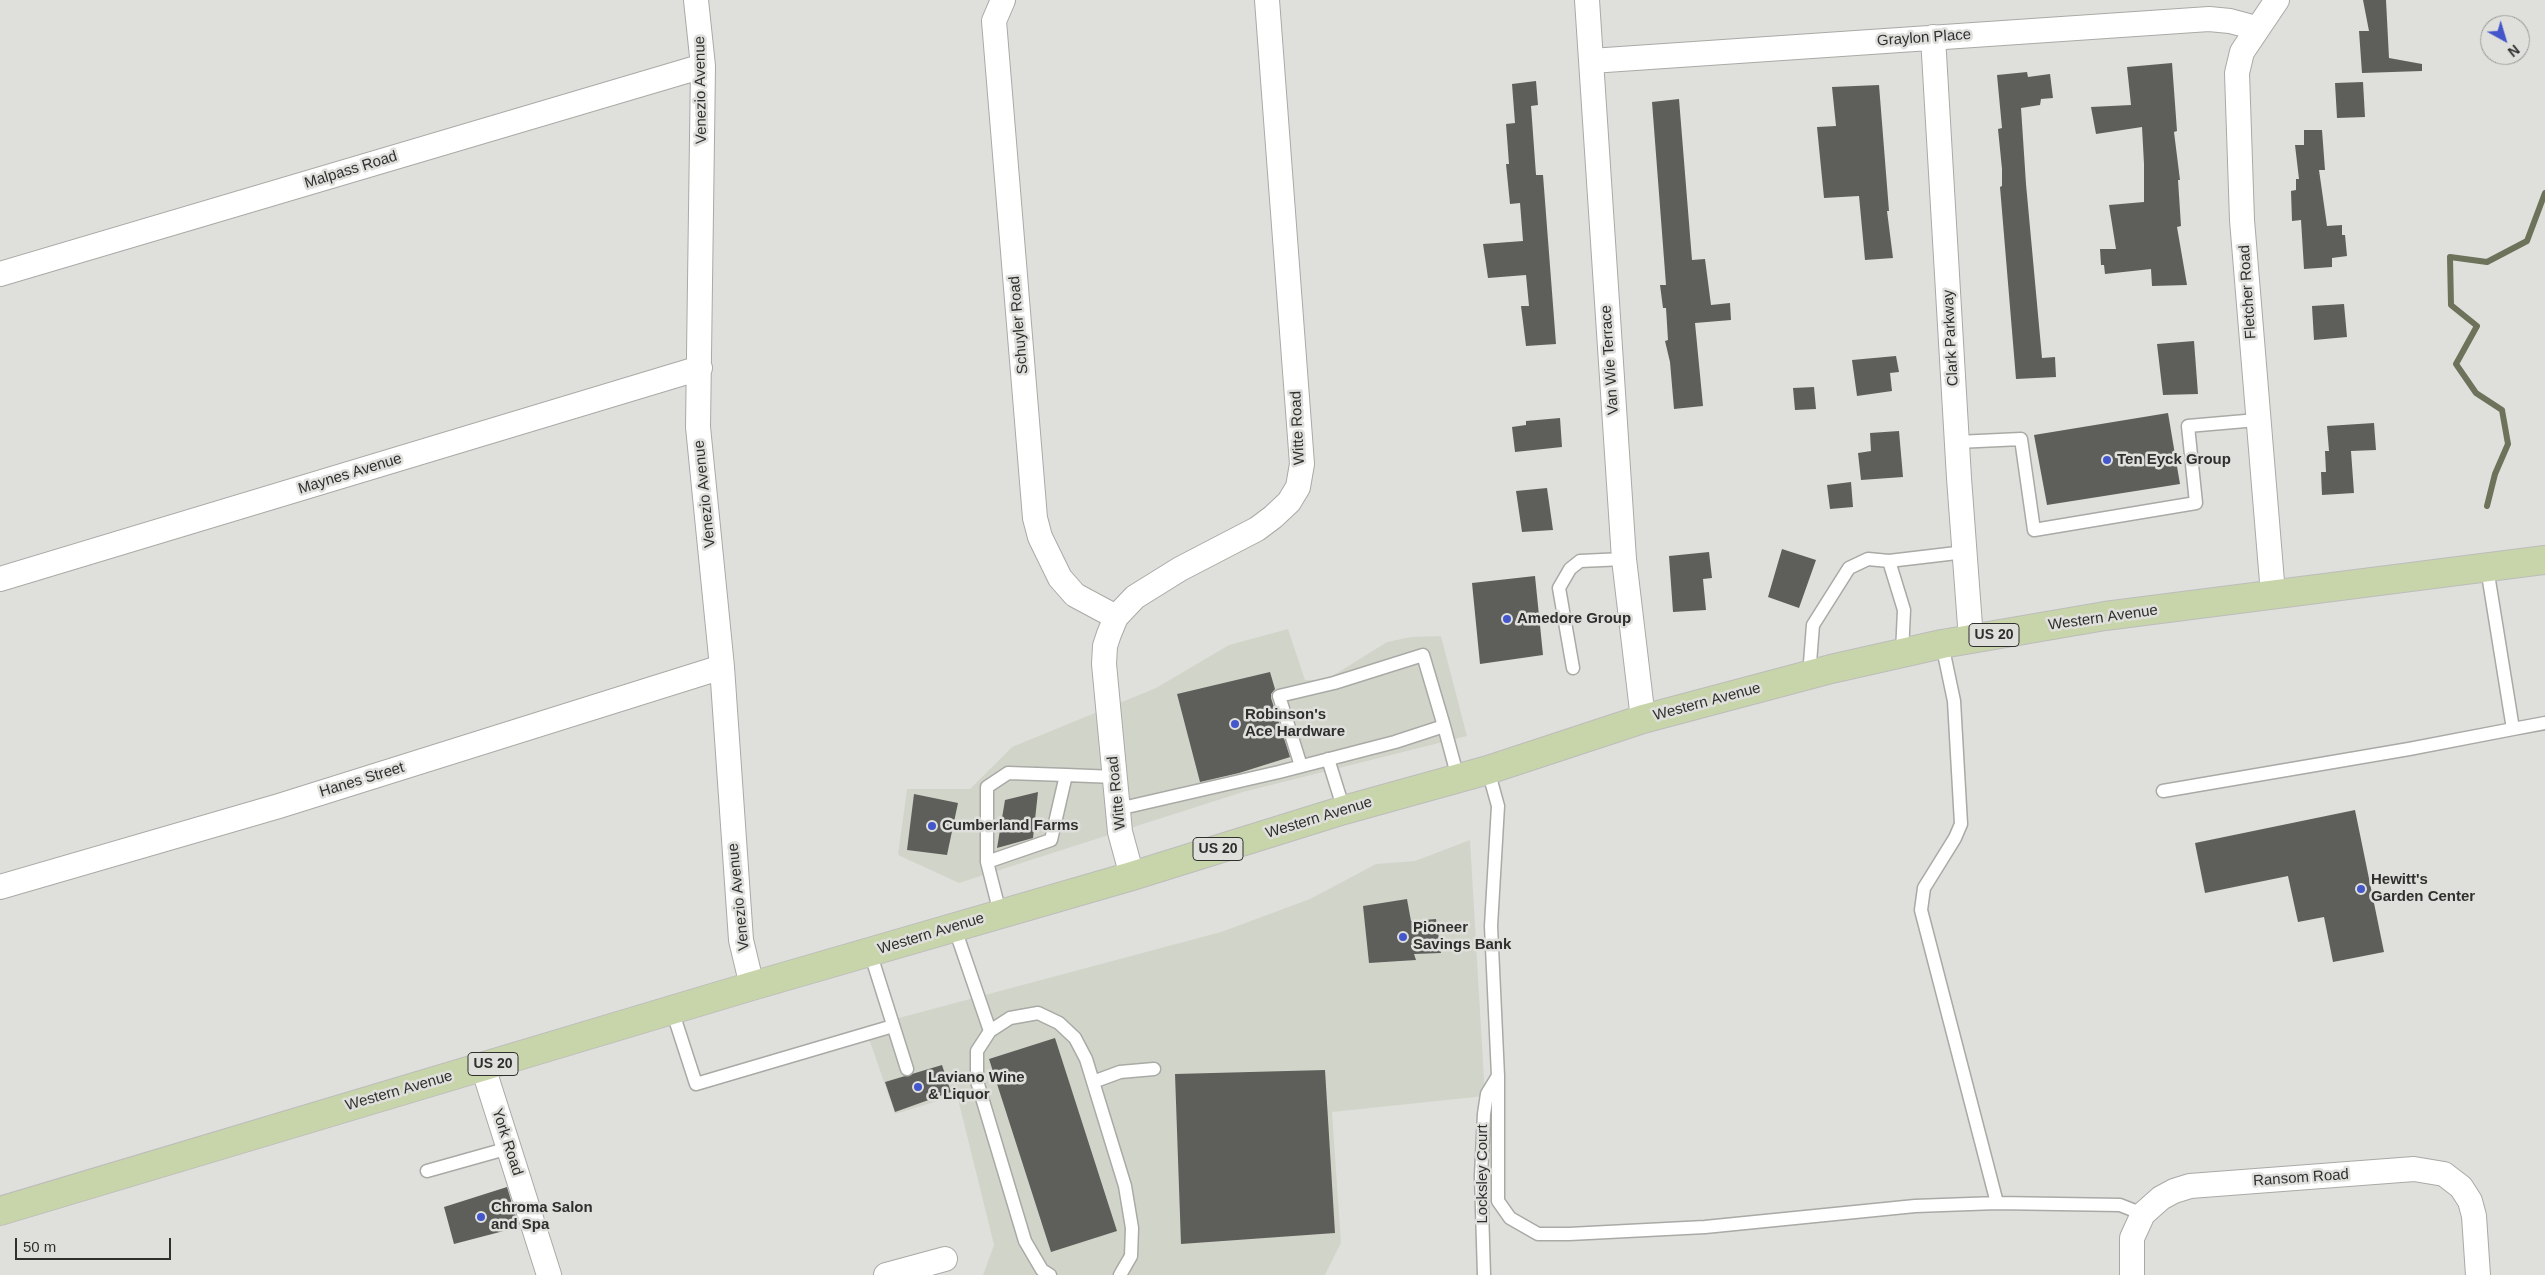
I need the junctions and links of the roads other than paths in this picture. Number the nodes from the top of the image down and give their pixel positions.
1 (696, 0) edge
2 (1004, 0) edge
3 (1267, 0) edge
4 (1587, 0) edge
5 (2277, 0) edge
6 (2256, 28) junction
7 (1934, 37) junction
8 (1592, 61) junction
9 (703, 66) junction
10 (0, 274) edge
11 (700, 368) junction
12 (2257, 420) junction
13 (1957, 442) junction
14 (1965, 552) junction
15 (1624, 559) junction
16 (2545, 560) edge
17 (1888, 561) junction
18 (2487, 568) junction
19 (0, 579) edge
20 (2273, 594) junction
21 (1116, 616) junction
22 (1971, 639) junction
23 (1942, 644) junction
24 (1902, 653) junction
25 (722, 667) junction
26 (1573, 668) dead end
27 (1809, 675) junction
28 (1643, 719) junction
29 (2545, 723) edge
30 (1444, 726) junction
31 (2513, 729) junction
32 (1328, 759) junction
33 (1301, 766) junction
34 (1488, 770) junction
35 (1066, 775) junction
36 (1115, 776) junction
37 (1458, 778) junction
38 (2163, 791) dead end
39 (1118, 809) junction
40 (1344, 810) junction
41 (987, 862) junction
42 (1132, 876) junction
43 (0, 887) edge
44 (1000, 913) junction
45 (954, 926) junction
46 (870, 952) junction
47 (752, 986) junction
48 (672, 1010) junction
49 (893, 1026) junction
50 (990, 1031) junction
51 (483, 1067) junction
52 (1154, 1068) dead end
53 (907, 1069) dead end
54 (1498, 1076) junction
55 (1093, 1082) junction
56 (509, 1148) junction
57 (427, 1171) dead end
58 (1997, 1203) junction
59 (0, 1210) edge
60 (2144, 1214) junction
61 (945, 1258) dead end
62 (549, 1275) edge
63 (886, 1275) edge
64 (1050, 1275) edge
65 (1120, 1275) edge
66 (1484, 1275) edge
67 (2132, 1275) edge
68 (2478, 1275) edge

1 - 9 street, Venezio Avenue
2 - 21 street, Schuyler Road
3 - 21 street, Witte Road
4 - 8 street, Van Wie Terrace
5 - 6 street, Fletcher Road
6 - 7 street, Graylon Place
6 - 12 street, Fletcher Road
7 - 8 street, Graylon Place
7 - 13 street, Clark Parkway
8 - 15 street, Van Wie Terrace
9 - 10 street, Malpass Road
9 - 11 street, Venezio Avenue
11 - 19 street, Maynes Avenue
11 - 25 street, Venezio Avenue
12 - 13 lane
12 - 20 street, Fletcher Road
13 - 14 street, Clark Parkway
14 - 17 lane
14 - 22 street, Clark Parkway
15 - 26 lane
15 - 28 street, Van Wie Terrace
16 - 18 main road, Western Avenue / US 20
17 - 24 lane
17 - 27 lane
18 - 20 main road, Western Avenue / US 20
18 - 31 lane
20 - 22 main road, Western Avenue / US 20
21 - 36 street, Witte Road
22 - 23 main road, Western Avenue / US 20
23 - 24 main road, Western Avenue / US 20
23 - 58 lane
24 - 27 main road, Western Avenue / US 20
25 - 43 street, Hanes Street
25 - 47 street, Venezio Avenue
27 - 28 main road, Western Avenue / US 20
28 - 34 main road, Western Avenue / US 20
29 - 31 lane
30 - 32 lane
30 - 33 lane
30 - 37 lane
31 - 38 lane
32 - 33 lane
32 - 40 lane
33 - 39 lane
34 - 37 main road, Western Avenue / US 20
34 - 54 lane
35 - 36 lane
35 - 41 lane
35 - 41 lane
36 - 39 street, Witte Road
37 - 40 main road, Western Avenue / US 20
39 - 42 street, Witte Road
40 - 42 main road, Western Avenue / US 20
41 - 44 lane
42 - 44 main road, Western Avenue / US 20
44 - 45 main road, Western Avenue / US 20
45 - 46 main road, Western Avenue / US 20
45 - 50 lane
46 - 47 main road, Western Avenue / US 20
46 - 49 lane
47 - 48 main road, Western Avenue / US 20
48 - 49 lane
48 - 51 main road, Western Avenue / US 20
49 - 53 lane
50 - 55 lane
50 - 64 lane
51 - 56 street, York Road
51 - 59 main road, Western Avenue / US 20
52 - 55 lane
54 - 58 lane
54 - 66 lane, Locksley Court
55 - 65 lane
56 - 57 lane
56 - 62 street, York Road
58 - 60 lane
60 - 67 street
60 - 68 street, Ransom Road
61 - 63 street

